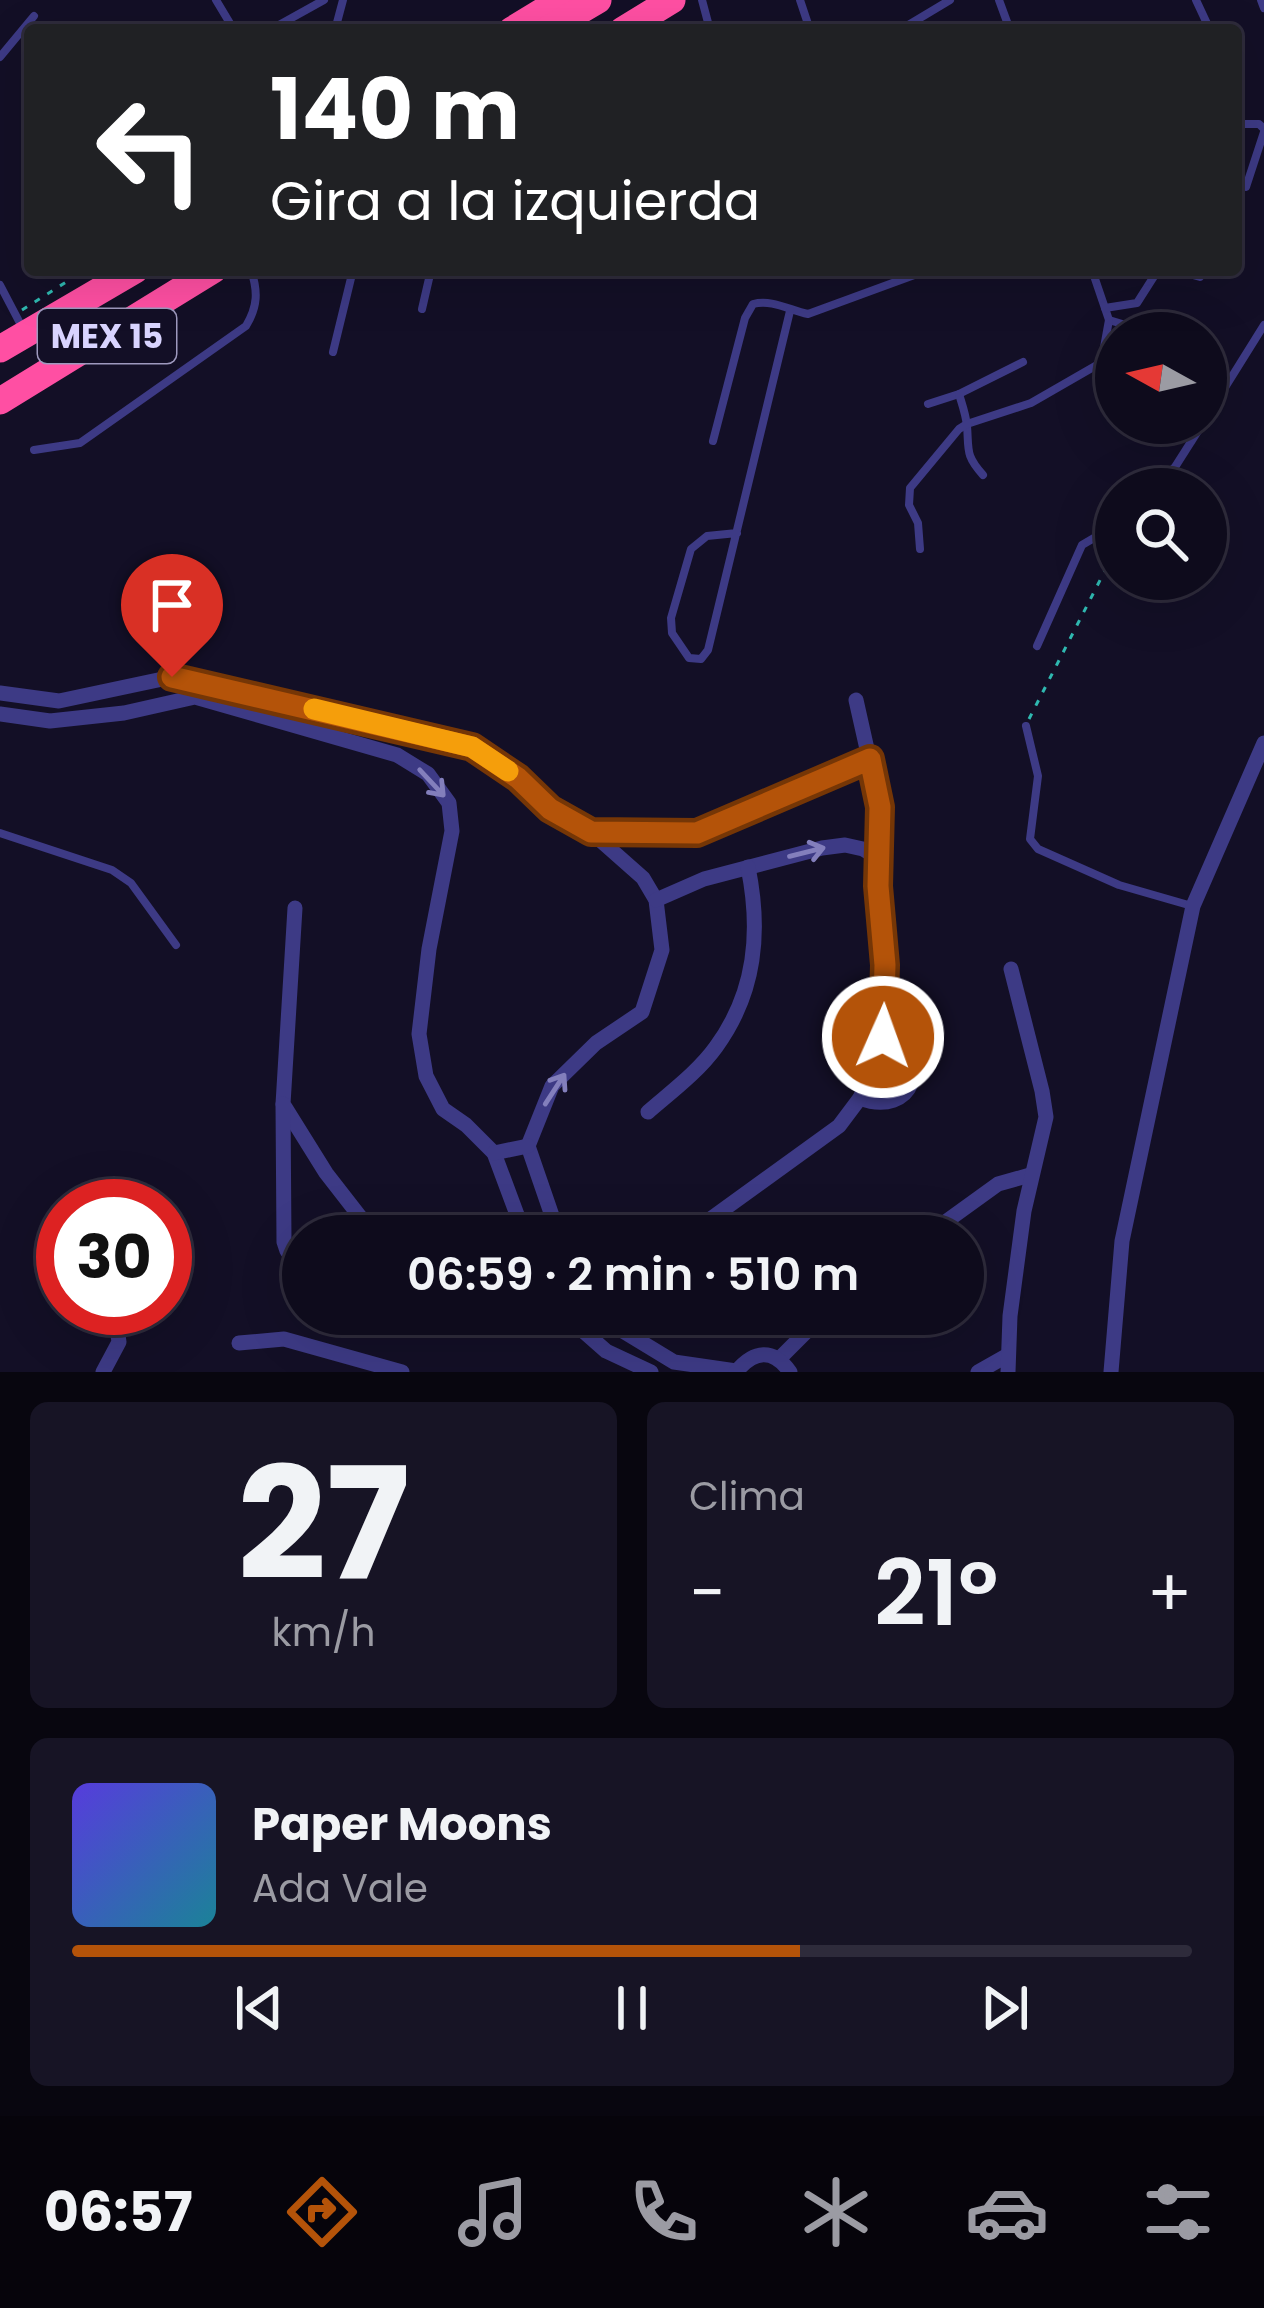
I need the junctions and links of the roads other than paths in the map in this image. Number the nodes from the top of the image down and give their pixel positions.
1 (324, 0) edge
2 (561, 0) edge
3 (598, 0) edge
4 (644, 0) edge
5 (672, 0) edge
6 (950, 0) edge
7 (34, 16) dead end
8 (27, 24) edge
9 (280, 24) edge
10 (522, 24) edge
11 (557, 24) edge
12 (610, 24) edge
13 (633, 24) edge
14 (910, 24) edge
15 (24, 28) edge
16 (0, 57) edge
17 (1264, 130) edge
18 (1246, 187) dead end
19 (122, 276) edge
20 (203, 276) edge
21 (253, 276) edge
22 (352, 276) edge
23 (430, 276) edge
24 (912, 276) edge
25 (1094, 276) edge
26 (1153, 276) edge
27 (0, 285) edge
28 (1106, 308) junction
29 (422, 309) dead end
30 (790, 311) junction
31 (1107, 312) edge
32 (21, 324) junction
33 (1264, 326) edge
34 (0, 349) edge
35 (333, 352) dead end
36 (1023, 362) dead end
37 (1095, 365) edge
38 (1227, 384) edge
39 (959, 394) junction
40 (0, 401) edge
41 (928, 404) dead end
42 (967, 424) junction
43 (713, 441) dead end
44 (34, 450) dead end
45 (983, 475) dead end
46 (736, 533) junction
47 (1095, 537) edge
48 (920, 549) dead end
49 (1037, 646) dead end
50 (157, 681) junction
51 (99, 693) junction
52 (0, 694) edge
53 (856, 700) dead end
54 (162, 705) junction
55 (302, 706) junction
56 (0, 714) edge
57 (102, 716) junction
58 (1026, 726) road end
59 (298, 727) junction
60 (1264, 742) edge
61 (870, 759) junction
62 (591, 832) junction
63 (0, 833) edge
64 (879, 859) junction
65 (748, 867) junction
66 (656, 900) junction
67 (1193, 906) junction
68 (295, 908) dead end
69 (176, 945) dead end
70 (1011, 968) dead end
71 (883, 1037) junction
72 (860, 1098) junction
73 (283, 1104) junction
74 (648, 1112) dead end
75 (528, 1146) junction
76 (494, 1153) junction
77 (1030, 1175) junction
78 (284, 1215) edge
79 (359, 1215) edge
80 (517, 1215) edge
81 (552, 1215) edge
82 (716, 1215) edge
83 (955, 1215) edge
84 (118, 1335) edge
85 (588, 1335) edge
86 (630, 1335) edge
87 (808, 1335) edge
88 (239, 1342) dead end
89 (1008, 1364) edge
90 (785, 1365) edge
91 (103, 1372) edge
92 (402, 1372) edge
93 (651, 1372) edge
94 (736, 1372) edge
95 (978, 1372) edge
96 (1111, 1372) edge

1 - 9 lane
2 - 10 highway
3 - 11 highway
4 - 12 highway
5 - 13 highway
6 - 14 lane
7 - 8 lane
15 - 16 lane
17 - 18 lane
19 - 32 highway, MEX 15
20 - 40 highway, MEX 15
21 - 44 lane
22 - 35 lane
23 - 29 lane
24 - 30 lane
25 - 28 lane
26 - 28 lane
27 - 32 lane
28 - 31 lane
30 - 43 lane
30 - 46 lane
32 - 34 highway, MEX 15
33 - 38 lane
36 - 39 lane
37 - 42 lane
39 - 41 lane
39 - 42 lane
42 - 45 lane
42 - 48 lane
46 - 46 lane
47 - 49 lane
50 - 51 street
50 - 54 street
50 - 55 street
51 - 52 street
51 - 57 street
53 - 61 street
54 - 57 street
54 - 59 street
55 - 59 street
55 - 62 street
56 - 57 street
58 - 67 lane
59 -> 76 street
60 - 67 street
61 - 62 street
61 - 64 street
62 - 66 street
63 - 69 lane
65 -> 64 street
64 - 71 street
65 - 66 street
65 - 74 street
75 -> 66 street
67 - 96 street
68 - 73 street
70 - 77 street
71 - 72 street
71 - 72 street
72 - 82 street
73 - 78 street
73 - 79 street
75 - 76 street
75 - 81 street
76 - 80 street
77 - 83 street
77 - 89 street
84 - 91 street
85 - 93 street
86 - 94 street
87 - 90 street
88 - 92 street
89 - 95 street
90 - 94 street

